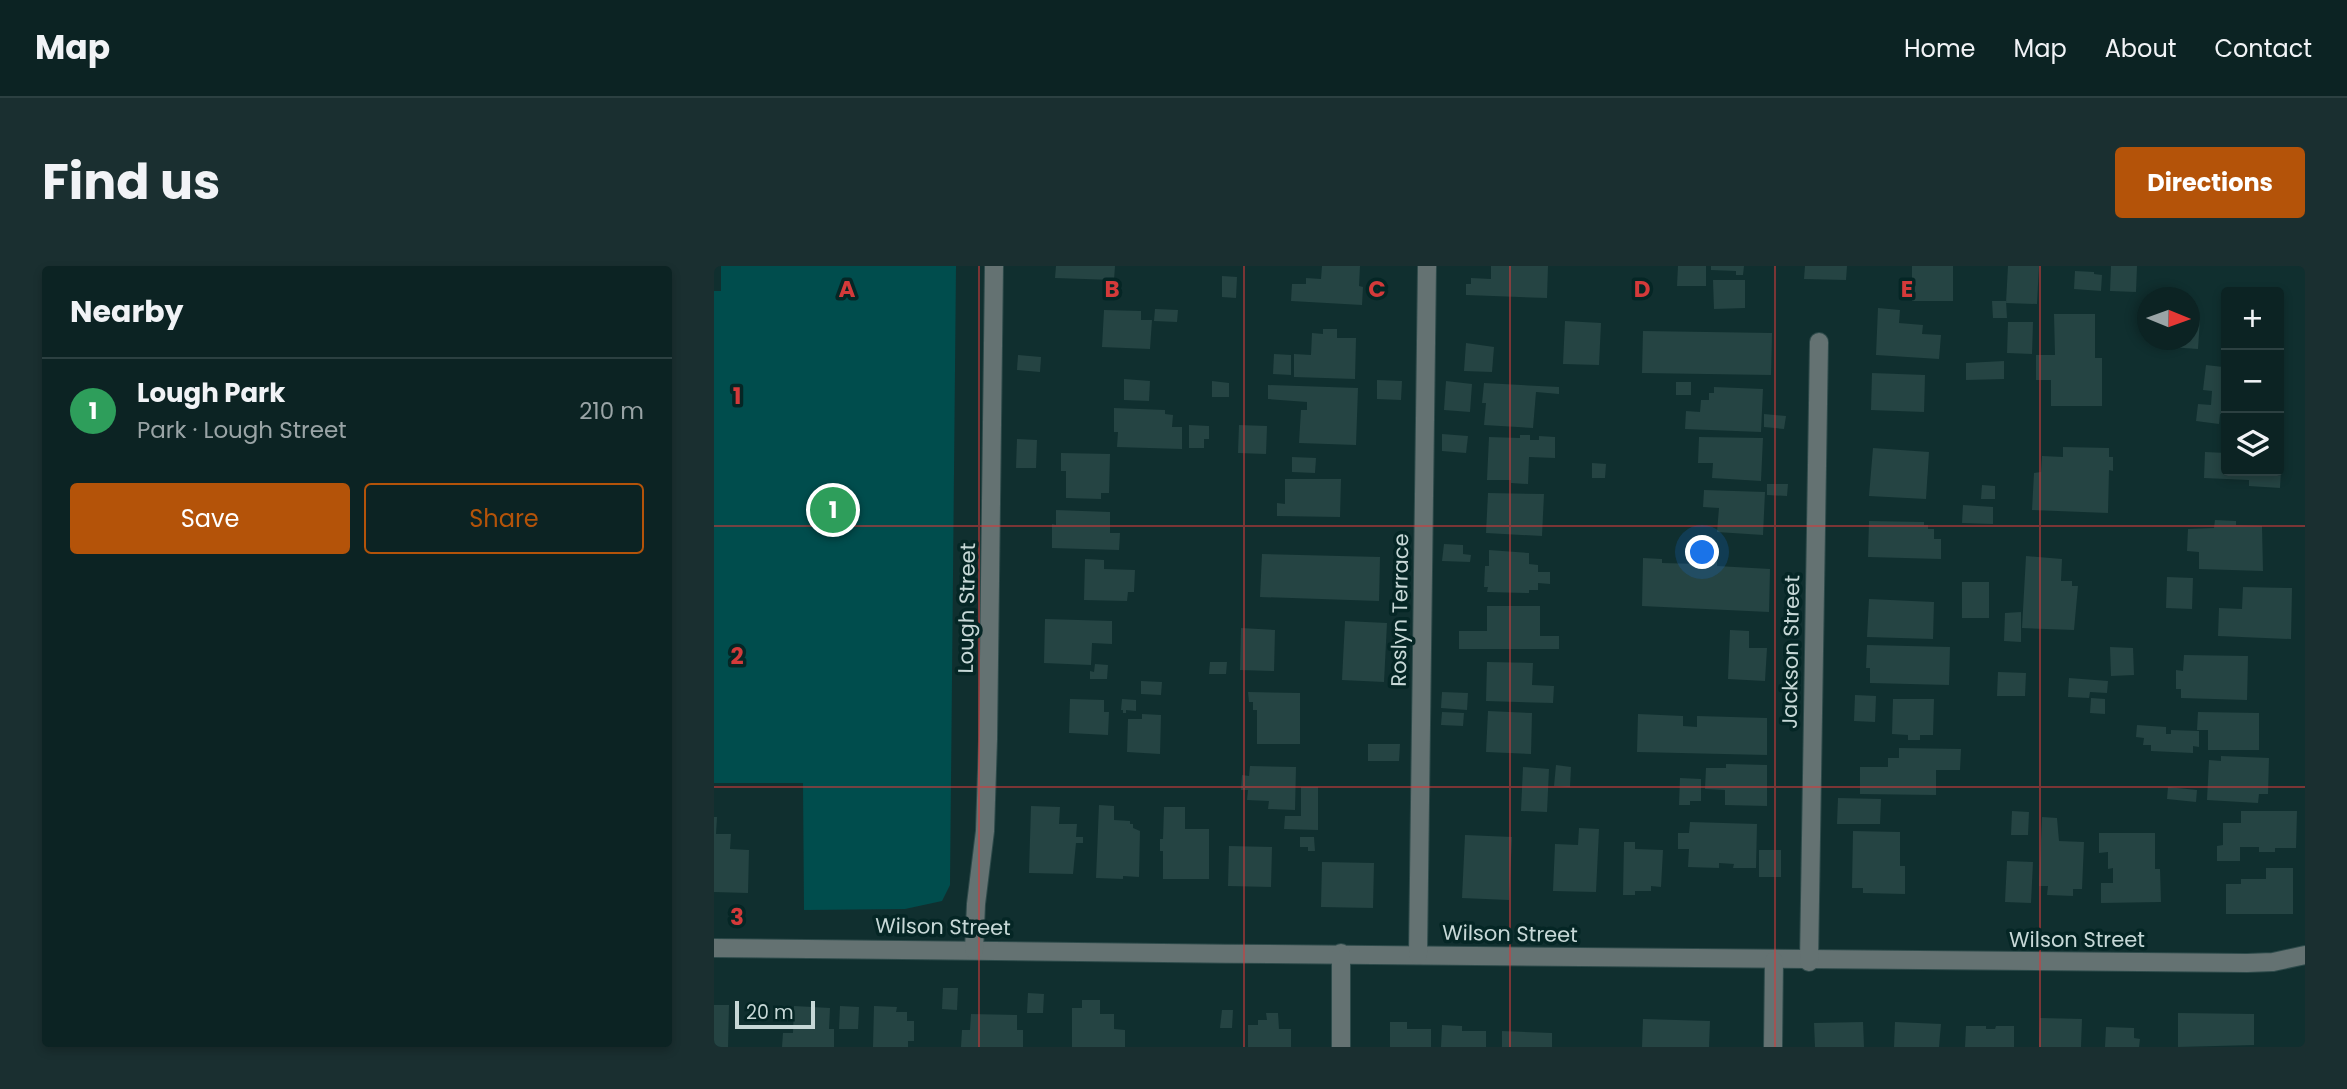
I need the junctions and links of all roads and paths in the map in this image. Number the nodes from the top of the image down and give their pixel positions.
1 (994, 266) edge
2 (1427, 266) edge
3 (1819, 342) dead end
4 (714, 948) edge
5 (974, 950) junction
6 (1341, 954) junction
7 (1418, 955) junction
8 (2305, 955) edge
9 (1774, 961) junction
10 (1808, 962) junction
11 (1341, 1047) edge
12 (1773, 1047) edge

1 - 5 street, Lough Street
2 - 7 street, Roslyn Terrace
3 - 10 street, Jackson Street
4 - 5 street, Wilson Street
5 - 6 street, Wilson Street
6 - 7 street, Wilson Street
6 - 11 street
7 - 9 street, Wilson Street
8 - 10 street, Wilson Street
9 - 10 street, Wilson Street
9 - 12 street

